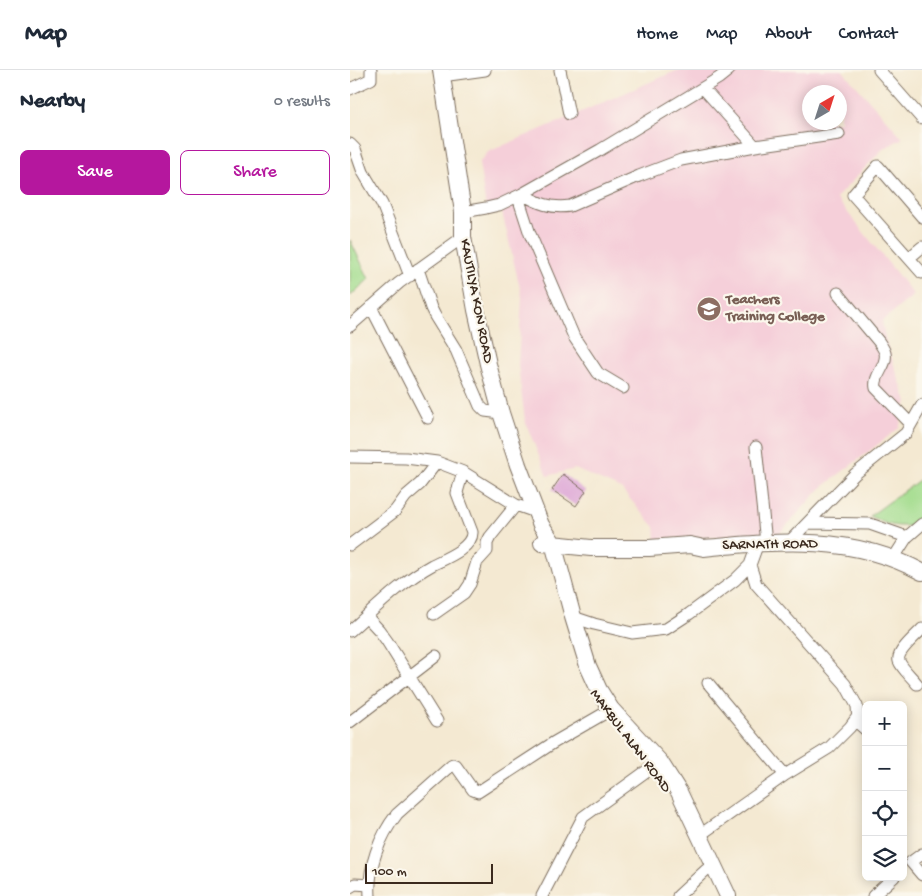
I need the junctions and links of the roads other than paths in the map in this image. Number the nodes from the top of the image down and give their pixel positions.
1 (371, 70) edge
2 (485, 70) edge
3 (560, 70) edge
4 (729, 70) edge
5 (884, 72) edge
6 (441, 73) edge
7 (703, 88) junction
8 (350, 89) edge
9 (569, 114) dead end
10 (922, 119) edge
11 (839, 134) dead end
12 (350, 144) edge
13 (755, 146) junction
14 (520, 196) junction
15 (463, 212) junction
16 (922, 217) edge
17 (464, 237) junction
18 (922, 247) edge
19 (909, 258) junction
20 (414, 272) junction
21 (922, 273) edge
22 (838, 293) dead end
23 (371, 307) junction
24 (350, 326) edge
25 (623, 388) dead end
26 (922, 405) edge
27 (501, 413) junction
28 (428, 418) dead end
29 (911, 424) junction
30 (756, 446) dead end
31 (350, 457) edge
32 (437, 462) junction
33 (463, 472) junction
34 (516, 505) junction
35 (538, 518) junction
36 (808, 523) junction
37 (922, 524) edge
38 (907, 537) junction
39 (789, 542) junction
40 (762, 543) junction
41 (350, 545) edge
42 (548, 548) junction
43 (893, 558) junction
44 (750, 565) junction
45 (922, 572) edge
46 (434, 614) dead end
47 (367, 617) junction
48 (572, 617) junction
49 (922, 629) edge
50 (350, 631) edge
51 (436, 656) dead end
52 (410, 676) junction
53 (708, 683) dead end
54 (917, 684) dead end
55 (605, 713) junction
56 (858, 716) junction
57 (437, 721) dead end
58 (350, 722) edge
59 (862, 726) edge
60 (652, 767) junction
61 (785, 775) junction
62 (700, 835) junction
63 (922, 854) edge
64 (907, 866) edge
65 (706, 870) junction
66 (922, 875) edge
67 (890, 881) edge
68 (350, 887) edge
69 (370, 891) edge
70 (542, 896) edge
71 (678, 896) edge
72 (718, 896) edge
73 (728, 896) edge
74 (873, 896) edge

1 - 8 street
2 - 6 street
3 - 9 street
4 - 7 street
5 - 10 street
6 - 15 highway, KAUTILYA KON ROAD
7 - 13 street
7 - 14 street
11 - 13 street
12 - 20 street
13 - 14 street
14 - 15 street
14 - 25 street
15 - 17 highway, KAUTILYA KON ROAD
16 - 19 street
17 - 20 street
17 - 27 highway, KAUTILYA KON ROAD
18 - 19 street
19 - 21 street
20 - 23 street
20 - 27 street
22 - 29 street
23 - 24 street
23 - 28 street
26 - 29 street
27 - 35 highway, KAUTILYA KON ROAD
29 - 36 street
30 - 40 street
31 - 32 street
32 - 33 street
32 - 41 street
33 - 34 street
33 - 47 street
34 - 35 street
34 - 46 street
35 - 42 highway, KAUTILYA KON ROAD
36 - 38 street
36 - 39 street
37 - 38 street
38 - 43 street
39 - 40 highway, SARNATH ROAD
39 - 43 highway, SARNATH ROAD
40 - 42 highway, SARNATH ROAD
40 - 44 street
42 - 48 highway, MAKBUL ALAN ROAD
42 - 55 highway, MAKBUL ALAN ROAD
43 - 45 highway, SARNATH ROAD
44 - 48 street
44 - 56 street
47 - 50 street
47 - 52 street
48 - 62 highway, MAKBUL ALAN ROAD
49 - 54 street
51 - 52 street
52 - 57 street
52 - 58 street
53 - 61 street
55 - 60 highway, MAKBUL ALAN ROAD
55 - 69 street
56 - 59 street
56 - 61 street
60 - 65 highway, MAKBUL ALAN ROAD
60 - 70 street
61 - 62 street
62 - 73 highway, MAKBUL ALAN ROAD
63 - 64 street
64 - 66 street
65 - 71 street
65 - 72 highway, MAKBUL ALAN ROAD
67 - 74 street
68 - 69 street

